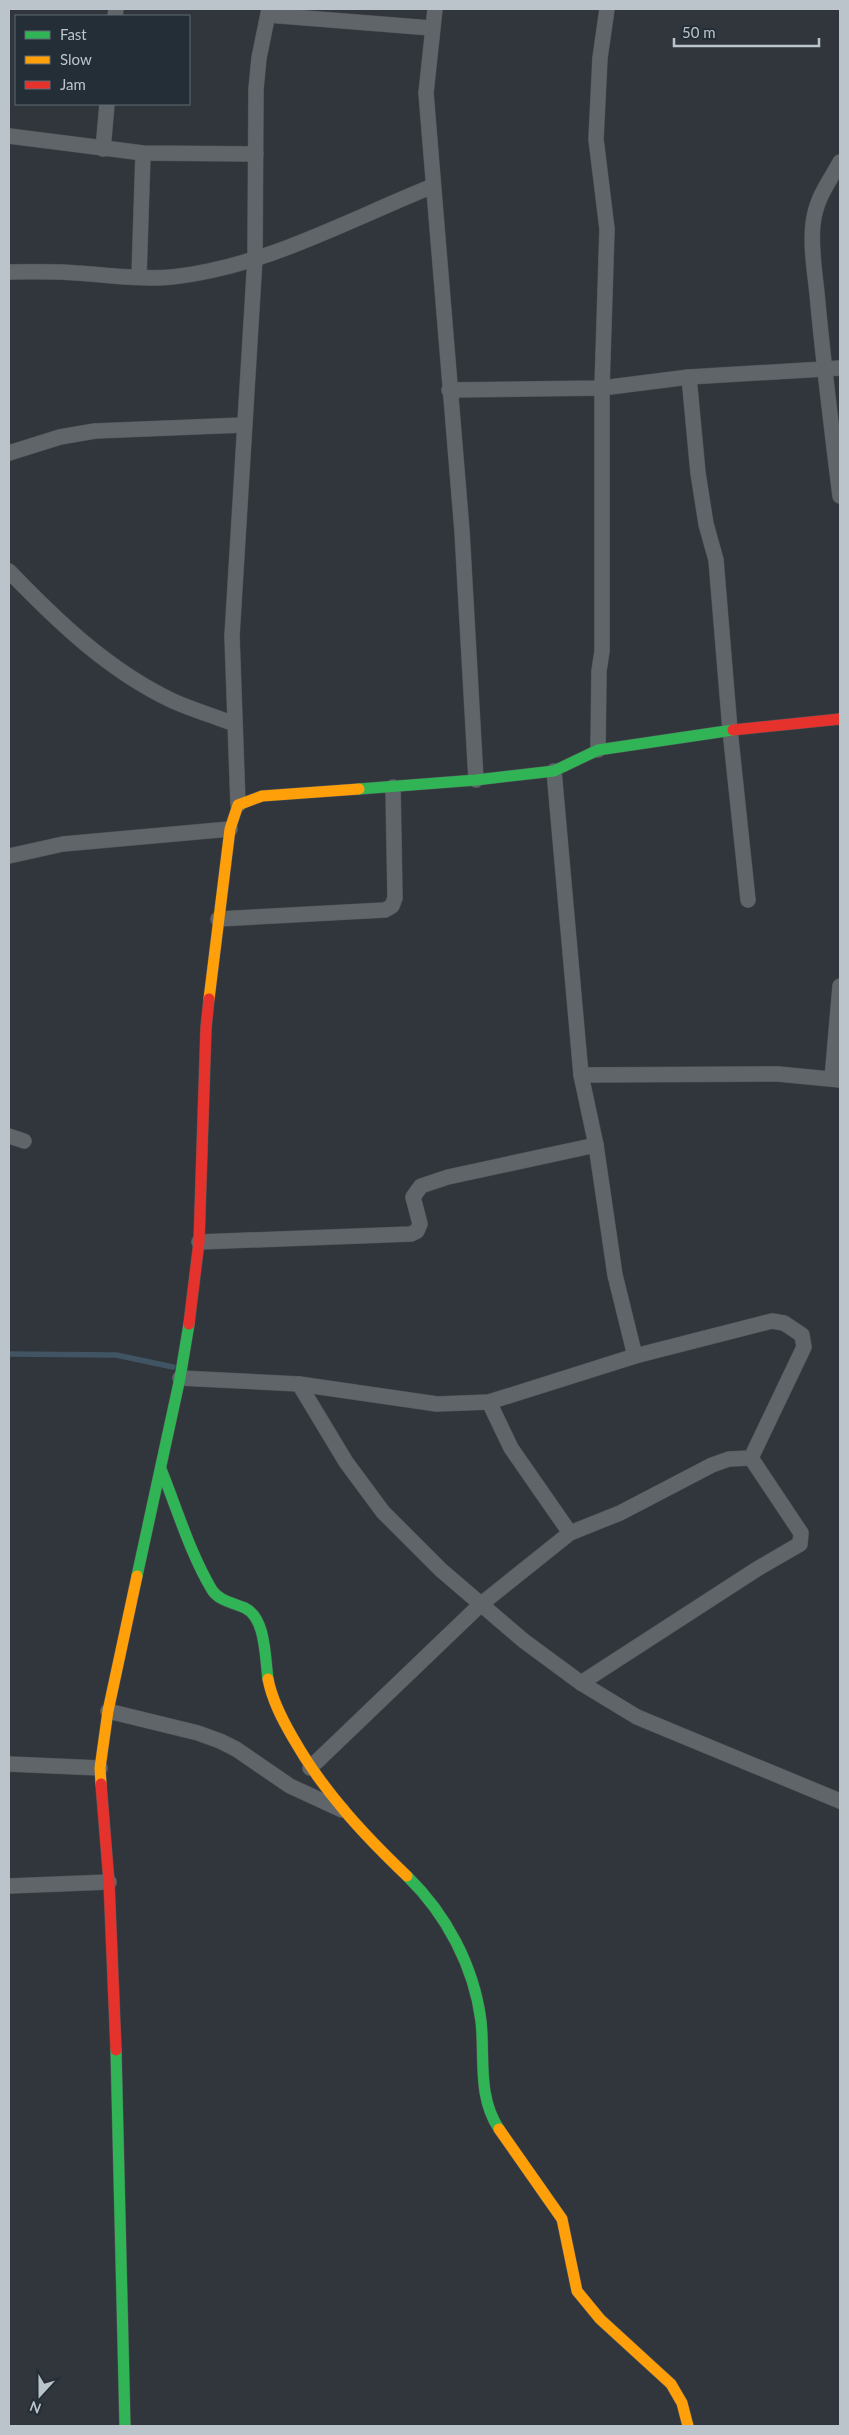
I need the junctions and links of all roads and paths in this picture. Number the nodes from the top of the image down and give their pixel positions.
1 (435, 9) edge
2 (607, 9) edge
3 (268, 12) edge
4 (431, 28) junction
5 (107, 105) edge
6 (9, 136) edge
7 (103, 149) junction
8 (142, 153) junction
9 (256, 154) junction
10 (840, 162) edge
11 (433, 186) junction
12 (255, 258) junction
13 (9, 272) edge
14 (140, 278) junction
15 (824, 368) junction
16 (840, 368) edge
17 (689, 377) junction
18 (602, 388) junction
19 (449, 390) junction
20 (244, 425) junction
21 (9, 453) edge
22 (840, 496) edge
23 (9, 571) edge
24 (840, 720) edge
25 (234, 724) junction
26 (730, 730) junction
27 (598, 750) junction
28 (554, 771) junction
29 (476, 780) junction
30 (393, 786) junction
31 (238, 805) junction
32 (230, 830) junction
33 (9, 856) edge
34 (748, 900) dead end
35 (218, 919) junction
36 (840, 986) edge
37 (581, 1075) junction
38 (836, 1080) edge
39 (9, 1136) edge
40 (24, 1142) dead end
41 (596, 1145) junction
42 (200, 1242) junction
43 (635, 1356) junction
44 (180, 1378) junction
45 (299, 1384) junction
46 (489, 1402) junction
47 (751, 1458) junction
48 (161, 1468) junction
49 (570, 1533) junction
50 (480, 1605) junction
51 (581, 1683) junction
52 (108, 1711) junction
53 (9, 1764) edge
54 (100, 1768) junction
55 (310, 1768) junction
56 (840, 1801) edge
57 (343, 1811) junction
58 (109, 1882) junction
59 (9, 1886) edge
60 (125, 2426) edge
61 (688, 2426) edge

1 - 4 street
2 - 18 street
3 - 4 street
3 - 9 street
4 - 11 street
5 - 7 street
6 - 7 street
7 - 8 street
8 - 9 street
8 - 14 street
9 - 12 street
10 - 15 street
11 - 12 street
11 - 19 street
12 - 14 street
12 - 20 street
13 - 14 street
15 - 16 street
15 - 17 street
15 - 22 street
17 - 18 street
17 - 26 street
18 - 19 street
18 - 27 street
19 - 29 street
20 - 21 street
20 - 25 street
23 - 25 street
24 - 26 street
25 - 31 street
26 - 27 street
26 - 34 street
27 - 28 street
28 - 29 street
28 - 37 street
29 - 30 street
30 - 31 street
30 - 35 street
31 - 32 street
32 - 33 street
32 - 35 street
35 - 42 street
36 - 38 street
37 - 38 street
37 - 41 street
39 - 40 street
41 - 42 street
41 - 43 street
42 - 44 street
43 - 46 street
43 - 47 street
44 - 45 street
44 - 48 street
45 - 46 street
45 - 50 street
46 - 49 street
47 - 49 street
47 - 51 street
48 - 52 street
48 - 55 street
49 - 50 street
50 - 51 street
50 - 55 street
51 - 56 street
52 - 54 street
52 - 57 street
53 - 54 street
54 - 58 street
55 - 57 street
57 - 61 street
58 - 59 street
58 - 60 street

